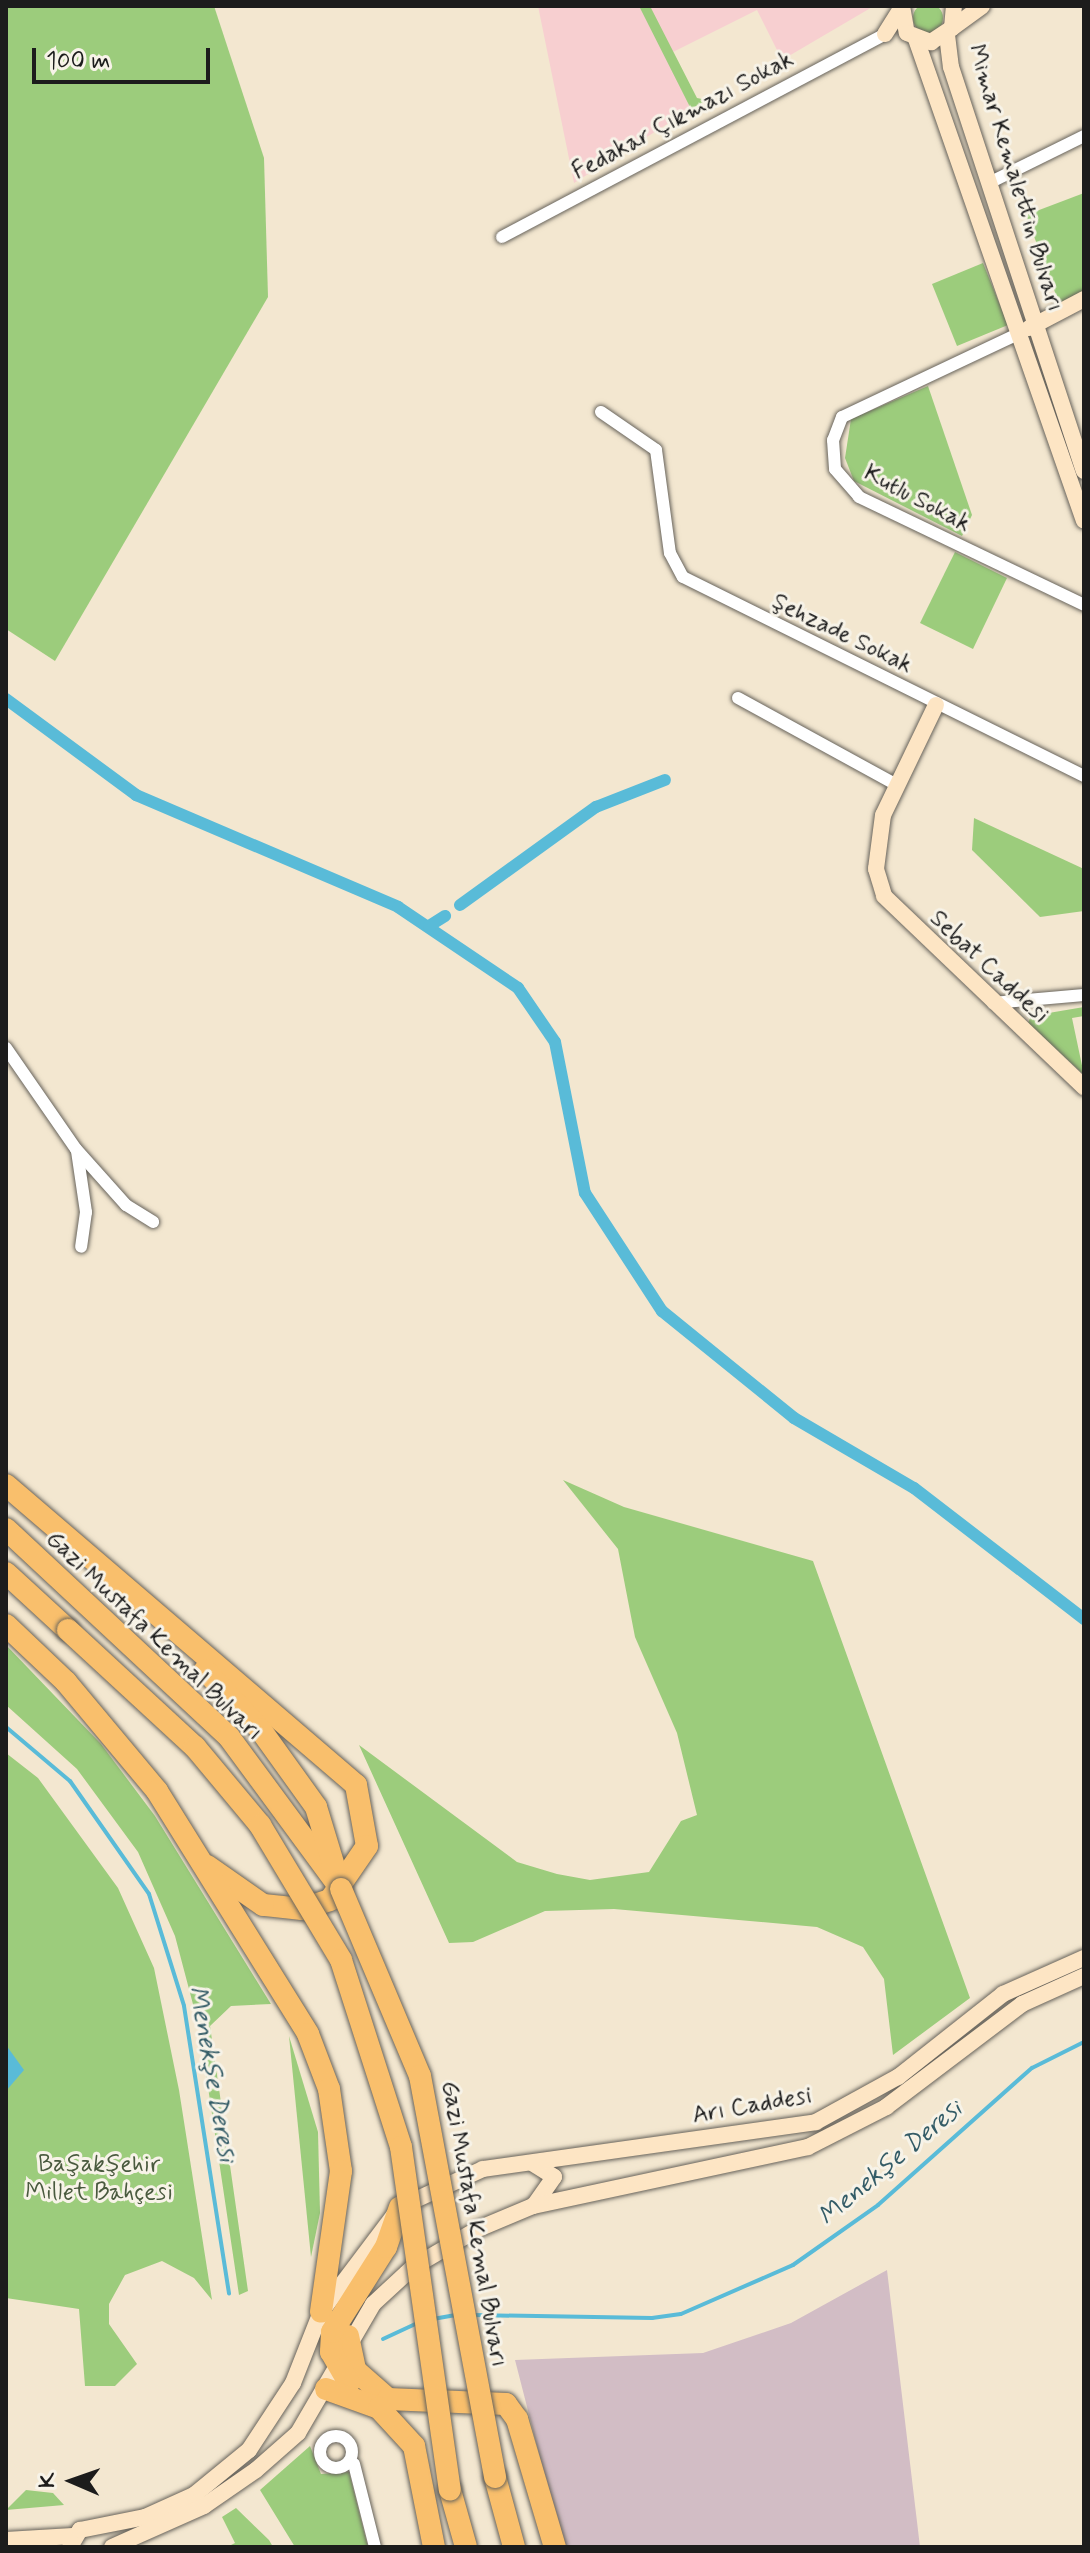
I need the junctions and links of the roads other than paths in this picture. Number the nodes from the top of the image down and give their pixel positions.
1 (954, 6) edge
2 (982, 6) edge
3 (902, 7) edge
4 (950, 32) junction
5 (885, 34) junction
6 (913, 38) junction
7 (1084, 136) edge
8 (989, 183) junction
9 (502, 237) dead end
10 (1084, 299) edge
11 (1028, 328) junction
12 (601, 412) dead end
13 (1084, 471) edge
14 (1084, 521) edge
15 (1084, 605) edge
16 (738, 698) dead end
17 (936, 705) junction
18 (1084, 776) edge
19 (895, 784) junction
20 (1084, 995) edge
21 (993, 1003) junction
22 (6, 1048) edge
23 (1084, 1087) edge
24 (76, 1149) junction
25 (153, 1222) dead end
26 (81, 1247) dead end
27 (6, 1485) edge
28 (6, 1529) edge
29 (6, 1573) edge
30 (6, 1585) edge
31 (149, 1612) junction
32 (6, 1625) edge
33 (68, 1630) junction
34 (194, 1854) junction
35 (341, 1889) junction
36 (1084, 1958) edge
37 (1084, 1976) edge
38 (527, 2162) junction
39 (533, 2206) junction
40 (400, 2207) junction
41 (321, 2312) junction
42 (348, 2336) junction
43 (337, 2362) junction
44 (326, 2389) junction
45 (355, 2394) junction
46 (354, 2464) dead end
47 (97, 2530) junction
48 (6, 2540) edge
49 (72, 2542) edge
50 (109, 2547) edge
51 (375, 2547) edge
52 (434, 2547) edge
53 (466, 2547) edge
54 (514, 2547) edge
55 (555, 2547) edge

1 - 4 main road
2 - 4 main road
3 - 5 main road
3 - 6 main road, Mimar Kemalettin Bulvarı
4 - 6 main road
4 - 8 main road, Mimar Kemalettin Bulvarı
5 - 6 main road
5 - 9 street, Fedakar Çıkmazı Sokak
6 - 11 main road, Mimar Kemalettin Bulvarı
7 - 8 street
8 - 11 main road, Mimar Kemalettin Bulvarı
10 - 11 main road
11 - 13 main road, Mimar Kemalettin Bulvarı
11 - 14 main road
11 - 15 street, Kutlu Sokak
12 - 17 street, Şehzade Sokak
16 - 19 street
17 - 18 street, Şehzade Sokak
17 - 19 main road
19 - 21 main road, Sebat Caddesi
20 - 21 street
21 - 23 main road, Sebat Caddesi
22 - 24 street
24 - 25 street
24 - 26 street
27 - 31 highway
28 - 35 highway, Gazi Mustafa Kemal Bulvarı
29 - 33 highway
30 - 33 highway
31 - 35 highway
31 - 35 highway
32 - 34 highway
33 - 53 highway, bridge
34 - 35 highway
34 - 41 highway
35 - 54 highway, Gazi Mustafa Kemal Bulvarı, bridge
36 - 38 main road, Arı Caddesi
37 - 39 main road, Arı Caddesi
38 - 39 main road
38 - 40 main road, Arı Caddesi
39 - 42 main road, Arı Caddesi
40 - 41 main road
40 - 43 highway
41 - 47 main road
42 - 43 main road
42 - 55 highway
43 - 44 main road
43 - 45 highway
44 - 45 highway
44 - 50 main road
45 - 52 highway
46 - 51 street
47 - 49 main road
47 - 50 main road
48 - 49 main road

